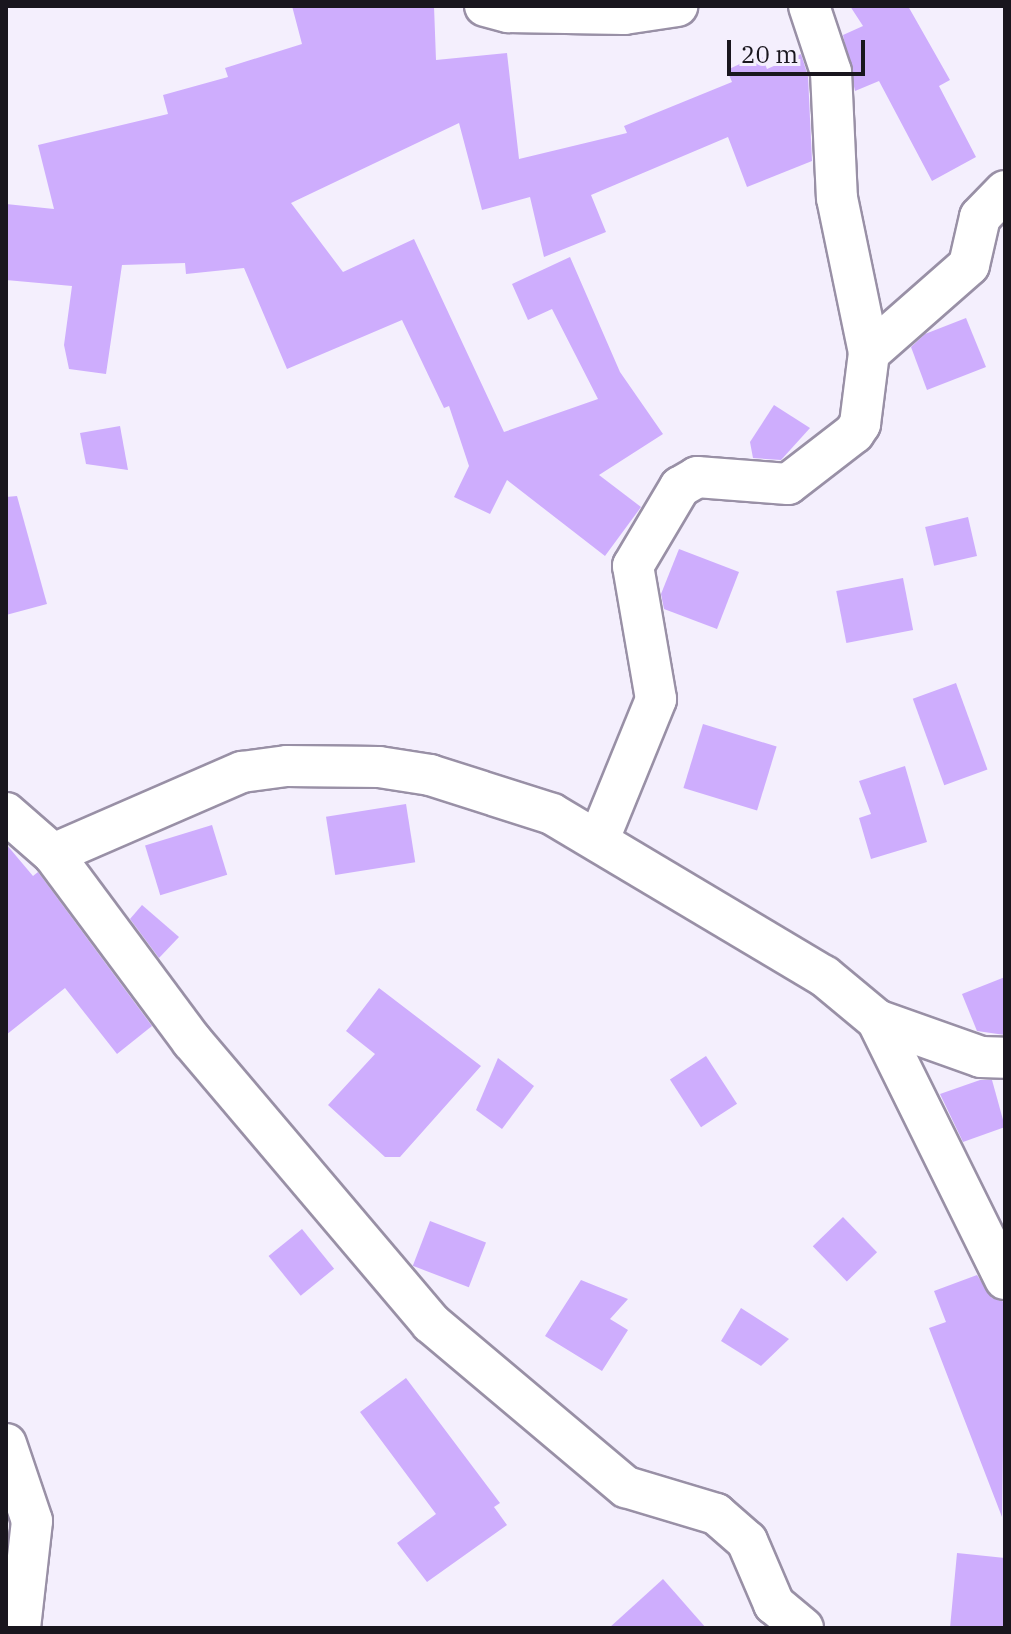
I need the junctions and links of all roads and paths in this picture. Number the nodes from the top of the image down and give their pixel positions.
1 (485, 6) edge
2 (677, 6) edge
3 (809, 6) edge
4 (1005, 191) edge
5 (869, 353) junction
6 (6, 813) edge
7 (599, 839) junction
8 (53, 854) junction
9 (866, 1011) junction
10 (1005, 1058) edge
11 (1005, 1279) edge
12 (6, 1444) edge
13 (20, 1628) edge
14 (803, 1628) edge

1 - 2 street
3 - 5 street
4 - 5 street
5 - 7 street
6 - 8 street
7 - 8 street
7 - 9 street
8 - 14 street
9 - 10 street
9 - 11 street
12 - 13 street

